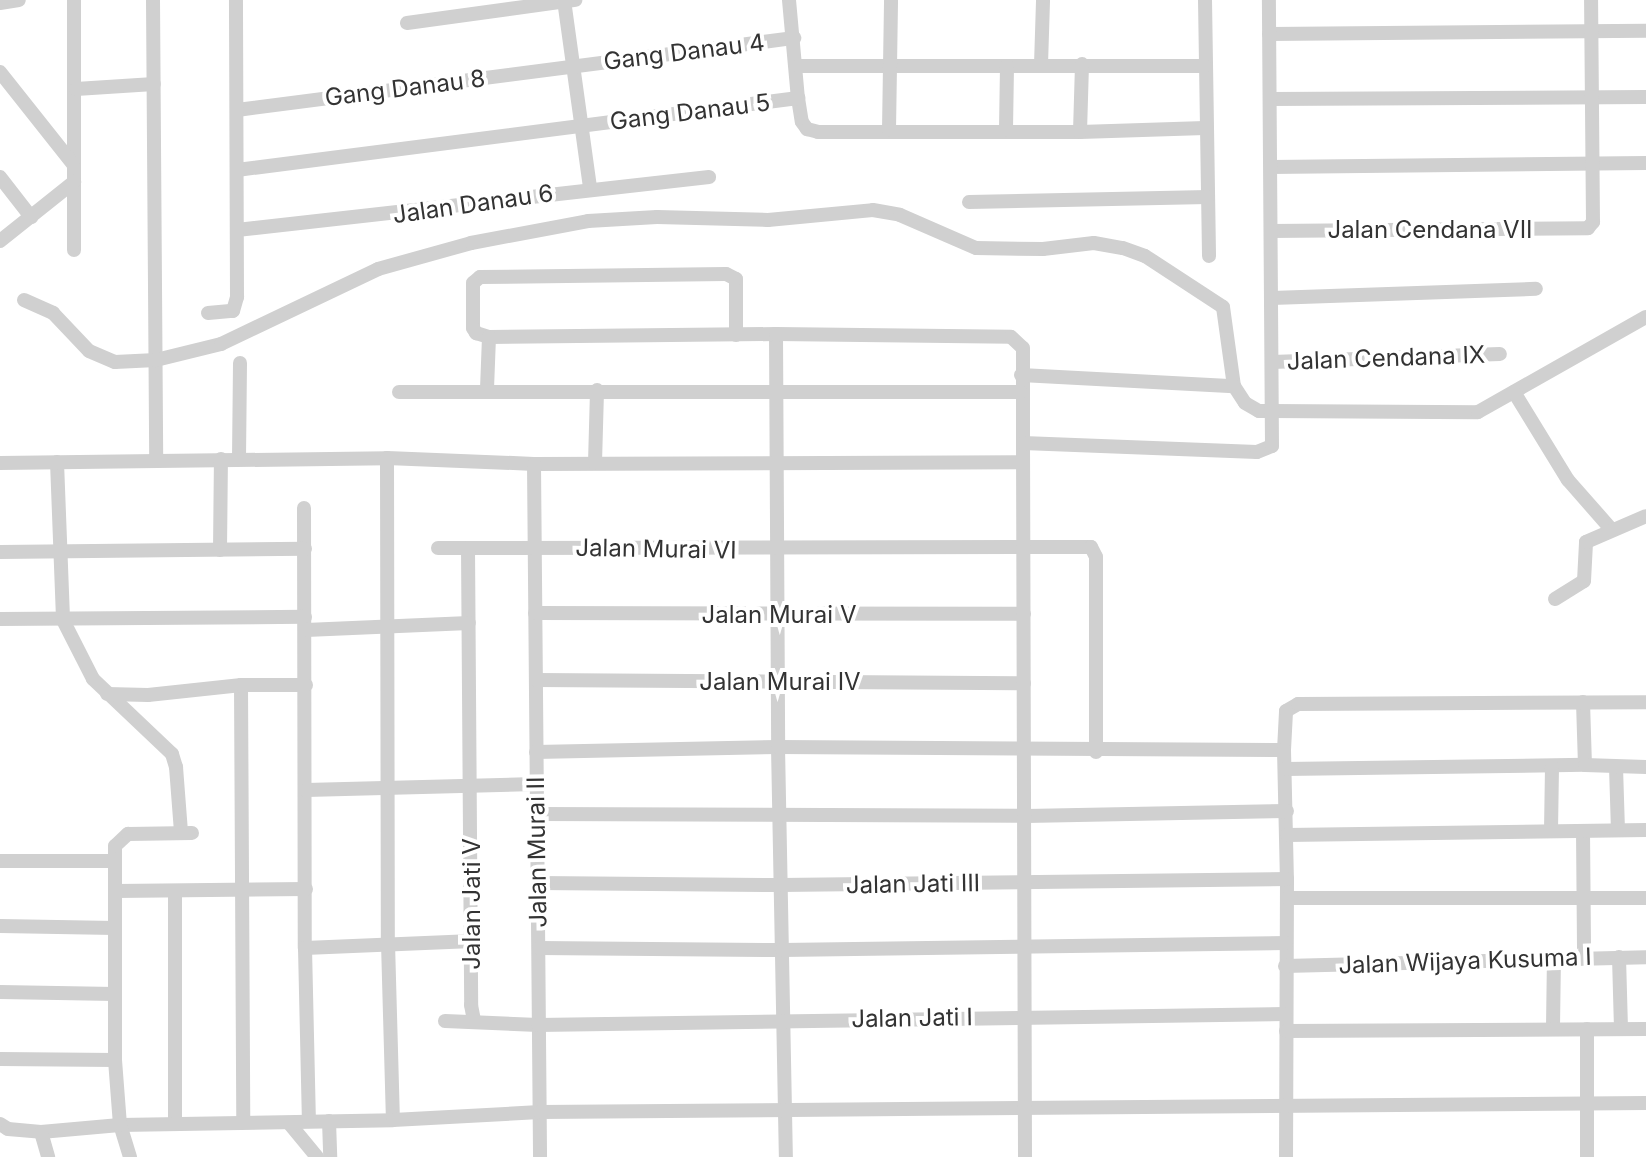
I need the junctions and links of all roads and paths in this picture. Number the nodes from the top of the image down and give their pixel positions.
1 (19, 0) edge
2 (74, 0) edge
3 (153, 0) edge
4 (236, 0) edge
5 (789, 0) edge
6 (891, 0) edge
7 (1043, 0) edge
8 (1205, 0) edge
9 (1269, 0) edge
10 (1591, 0) edge
11 (567, 1) edge
12 (0, 3) edge
13 (407, 23) dead end
14 (1591, 31) junction
15 (1646, 31) edge
16 (1269, 34) junction
17 (794, 38) junction
18 (1082, 64) junction
19 (888, 65) junction
20 (1041, 65) junction
21 (798, 66) junction
22 (1007, 66) junction
23 (1205, 66) junction
24 (573, 67) junction
25 (0, 72) edge
26 (154, 84) junction
27 (76, 89) junction
28 (1646, 97) edge
29 (798, 98) junction
30 (1593, 98) junction
31 (1270, 99) junction
32 (237, 110) junction
33 (582, 125) junction
34 (1205, 128) junction
35 (889, 130) junction
36 (1006, 130) junction
37 (1080, 132) junction
38 (1594, 163) junction
39 (1646, 163) edge
40 (73, 164) junction
41 (1271, 167) junction
42 (237, 170) junction
43 (0, 177) edge
44 (709, 177) dead end
45 (74, 182) junction
46 (590, 188) junction
47 (1208, 197) junction
48 (969, 202) dead end
49 (31, 217) junction
50 (237, 230) junction
51 (1271, 231) junction
52 (0, 241) edge
53 (74, 250) dead end
54 (1209, 256) dead end
55 (1536, 289) dead end
56 (1272, 298) junction
57 (24, 300) dead end
58 (208, 313) dead end
59 (1646, 317) edge
60 (776, 334) junction
61 (736, 335) junction
62 (489, 337) junction
63 (1500, 354) dead end
64 (156, 360) junction
65 (1272, 362) junction
66 (240, 363) dead end
67 (1021, 375) junction
68 (1234, 386) junction
69 (487, 389) junction
70 (597, 390) junction
71 (399, 392) dead end
72 (1021, 392) junction
73 (1514, 392) junction
74 (778, 393) junction
75 (1273, 411) junction
76 (1023, 443) junction
77 (387, 458) junction
78 (221, 459) junction
79 (239, 459) junction
80 (156, 460) junction
81 (57, 462) junction
82 (776, 462) junction
83 (1022, 462) junction
84 (0, 463) edge
85 (595, 463) junction
86 (534, 464) junction
87 (304, 508) dead end
88 (1646, 516) edge
89 (1611, 529) junction
90 (1024, 546) junction
91 (534, 547) junction
92 (438, 548) dead end
93 (468, 548) junction
94 (305, 549) junction
95 (220, 550) junction
96 (779, 550) junction
97 (0, 552) edge
98 (61, 552) junction
99 (1555, 599) dead end
100 (535, 613) junction
101 (1024, 614) junction
102 (779, 616) junction
103 (0, 619) edge
104 (63, 620) junction
105 (469, 623) junction
106 (306, 624) junction
107 (389, 627) junction
108 (536, 680) junction
109 (778, 682) junction
110 (1024, 683) junction
111 (241, 685) junction
112 (306, 685) junction
113 (107, 694) junction
114 (1583, 702) junction
115 (1646, 702) edge
116 (778, 747) junction
117 (1023, 749) junction
118 (1284, 750) junction
119 (536, 752) junction
120 (1096, 752) junction
121 (1585, 765) junction
122 (1552, 767) junction
123 (1616, 767) junction
124 (1646, 767) edge
125 (1285, 769) junction
126 (535, 784) junction
127 (472, 787) junction
128 (389, 789) junction
129 (306, 790) junction
130 (1287, 811) junction
131 (537, 814) junction
132 (781, 816) junction
133 (1026, 816) junction
134 (1618, 830) junction
135 (1646, 830) edge
136 (1551, 831) junction
137 (1583, 831) junction
138 (1287, 835) junction
139 (0, 861) edge
140 (113, 861) junction
141 (1287, 879) junction
142 (538, 883) junction
143 (1026, 883) junction
144 (781, 885) junction
145 (306, 889) junction
146 (239, 890) junction
147 (116, 891) junction
148 (175, 892) junction
149 (1585, 897) junction
150 (1287, 898) junction
151 (1646, 898) edge
152 (0, 926) edge
153 (115, 928) junction
154 (473, 941) junction
155 (388, 943) junction
156 (1286, 943) junction
157 (1026, 947) junction
158 (305, 948) junction
159 (539, 948) junction
160 (782, 950) junction
161 (1554, 957) junction
162 (1619, 957) junction
163 (1646, 957) edge
164 (1584, 958) junction
165 (1285, 966) junction
166 (0, 992) edge
167 (115, 994) junction
168 (1285, 1014) junction
169 (1026, 1016) junction
170 (474, 1020) junction
171 (445, 1021) dead end
172 (783, 1021) junction
173 (538, 1025) junction
174 (1553, 1027) junction
175 (1587, 1029) junction
176 (1621, 1029) junction
177 (1646, 1029) edge
178 (1286, 1031) junction
179 (0, 1059) edge
180 (115, 1060) junction
181 (1646, 1103) edge
182 (1585, 1104) junction
183 (1023, 1107) junction
184 (1285, 1108) junction
185 (540, 1112) junction
186 (785, 1113) junction
187 (393, 1120) junction
188 (243, 1121) junction
189 (309, 1121) junction
190 (329, 1121) junction
191 (175, 1123) junction
192 (289, 1123) junction
193 (0, 1124) edge
194 (120, 1125) junction
195 (41, 1132) junction
196 (48, 1157) edge
197 (130, 1157) edge
198 (317, 1157) edge
199 (330, 1157) edge
200 (540, 1157) edge
201 (786, 1157) edge
202 (1025, 1157) edge
203 (1286, 1157) edge
204 (1587, 1157) edge

1 - 12 street
2 - 27 street
3 - 26 street
4 - 32 street
5 - 17 street
6 - 19 street
7 - 20 street
8 - 23 street
9 - 16 street
10 - 14 street
11 - 13 street
11 - 24 street
14 - 15 street
14 - 16 street
14 - 30 street
16 - 31 street
17 - 21 street
17 - 24 street, Gang Danau 4
18 - 20 street
18 - 23 street
18 - 37 street
19 - 21 street
19 - 22 street
19 - 35 street
20 - 22 street
21 - 29 street
22 - 36 street
23 - 34 street
24 - 32 street, Gang Danau 8
24 - 33 street
25 - 40 street
26 - 27 street
26 - 64 street
27 - 40 street
28 - 30 street
29 - 33 street, Gang Danau 5
29 - 35 street
30 - 31 street
30 - 38 street
31 - 41 street
32 - 42 street
33 - 42 street, Gang Danau 5
33 - 46 street
34 - 37 street
34 - 47 street
35 - 36 street
36 - 37 street
38 - 39 street
38 - 41 street
38 - 51 street, Jalan Cendana VII
40 - 45 street
41 - 51 street
42 - 50 street
43 - 49 street
44 - 46 street, Jalan Danau 6
45 - 49 street
45 - 53 street
46 - 50 street, Jalan Danau 6
47 - 48 street
47 - 54 street
49 - 52 street
50 - 58 street
51 - 56 street
55 - 56 street
56 - 65 street
57 - 64 street
59 - 73 street
60 - 61 street
60 - 67 street
60 - 74 street
61 - 62 street
61 - 62 street
62 - 69 street
63 - 65 street, Jalan Cendana IX
64 - 68 street
64 - 80 street
65 - 75 street
66 - 79 street
67 - 68 street
67 - 72 street
68 - 75 street
69 - 70 street
69 - 71 street
70 - 74 street
70 - 85 street
72 - 74 street
72 - 76 street
73 - 75 street
73 - 89 street
74 - 82 street
75 - 76 street
76 - 83 street
77 - 79 street
77 - 86 street
77 - 107 street
78 - 79 street
78 - 80 street
78 - 95 street
80 - 81 street
81 - 84 street
81 - 98 street
82 - 83 street
82 - 85 street
82 - 96 street
83 - 90 street
85 - 86 street
86 - 91 street, Jalan Murai II
87 - 94 street
88 - 89 street
89 - 99 street
90 - 96 street, Jalan Murai VI
90 - 101 street
90 - 120 street, Jalan Murai VI
91 - 93 street, Jalan Murai VI
91 - 96 street, Jalan Murai VI
91 - 100 street, Jalan Murai II
92 - 93 street, Jalan Murai VI
93 - 105 street, Jalan Jati V
94 - 95 street
94 - 106 street
95 - 98 street
96 - 102 street
97 - 98 street
98 - 104 street
100 - 102 street, Jalan Murai V
100 - 108 street, Jalan Murai II
101 - 102 street, Jalan Murai V
101 - 110 street
102 - 109 street
103 - 104 street
104 - 106 street
104 - 113 street
105 - 107 street
105 - 127 street, Jalan Jati V
106 - 107 street
106 - 112 street
107 - 128 street
108 - 109 street, Jalan Murai IV
108 - 119 street, Jalan Murai II
109 - 110 street, Jalan Murai IV
109 - 116 street
110 - 117 street
111 - 112 street
111 - 113 street
111 - 146 street
112 - 129 street
113 - 140 street
114 - 115 street
114 - 118 street
114 - 121 street
116 - 117 street
116 - 119 street
116 - 132 street
117 - 120 street
117 - 133 street
118 - 120 street
118 - 125 street
119 - 126 street, Jalan Murai II
121 - 122 street
121 - 123 street
122 - 125 street
122 - 136 street
123 - 124 street
123 - 134 street
125 - 130 street
126 - 127 street
126 - 131 street, Jalan Murai II
127 - 128 street
127 - 154 street, Jalan Jati V
128 - 129 street
128 - 155 street
129 - 145 street
130 - 133 street
130 - 138 street
131 - 132 street
131 - 142 street, Jalan Murai II
132 - 133 street
132 - 144 street
133 - 143 street
134 - 135 street
134 - 137 street
136 - 137 street
136 - 138 street
137 - 149 street
138 - 141 street
139 - 140 street
140 - 147 street
141 - 143 street, Jalan Jati III
141 - 150 street
142 - 144 street, Jalan Jati III
142 - 159 street, Jalan Murai II
143 - 144 street, Jalan Jati III
143 - 157 street
144 - 160 street
145 - 146 street
145 - 158 street
146 - 148 street
146 - 188 street
147 - 148 street
147 - 153 street
148 - 191 street
149 - 150 street
149 - 151 street
149 - 164 street
150 - 156 street
152 - 153 street
153 - 167 street
154 - 155 street
154 - 170 street, Jalan Jati V
155 - 158 street
155 - 187 street
156 - 157 street
156 - 165 street
157 - 160 street
157 - 169 street
158 - 189 street
159 - 160 street
159 - 173 street, Jalan Murai II
160 - 172 street
161 - 164 street, Jalan Wijaya Kusuma I
161 - 165 street, Jalan Wijaya Kusuma I
161 - 174 street
162 - 163 street, Jalan Wijaya Kusuma I
162 - 164 street, Jalan Wijaya Kusuma I
162 - 176 street
165 - 168 street
166 - 167 street
167 - 180 street
168 - 169 street, Jalan Jati I
168 - 178 street
169 - 172 street, Jalan Jati I
169 - 183 street
170 - 171 street, Jalan Jati I
170 - 173 street, Jalan Jati I
172 - 173 street, Jalan Jati I
172 - 186 street
173 - 185 street, Jalan Murai II
174 - 175 street
174 - 178 street
175 - 176 street
175 - 182 street
176 - 177 street
178 - 184 street
179 - 180 street
180 - 194 street
181 - 182 street
182 - 184 street
182 - 204 street
183 - 184 street
183 - 186 street
183 - 202 street
184 - 203 street
185 - 186 street
185 - 187 street
185 - 200 street, Jalan Murai II
186 - 201 street
187 - 190 street
188 - 191 street
188 - 192 street
189 - 190 street
189 - 192 street
190 - 199 street
191 - 194 street
192 - 198 street
193 - 195 street
194 - 195 street
194 - 197 street
195 - 196 street

